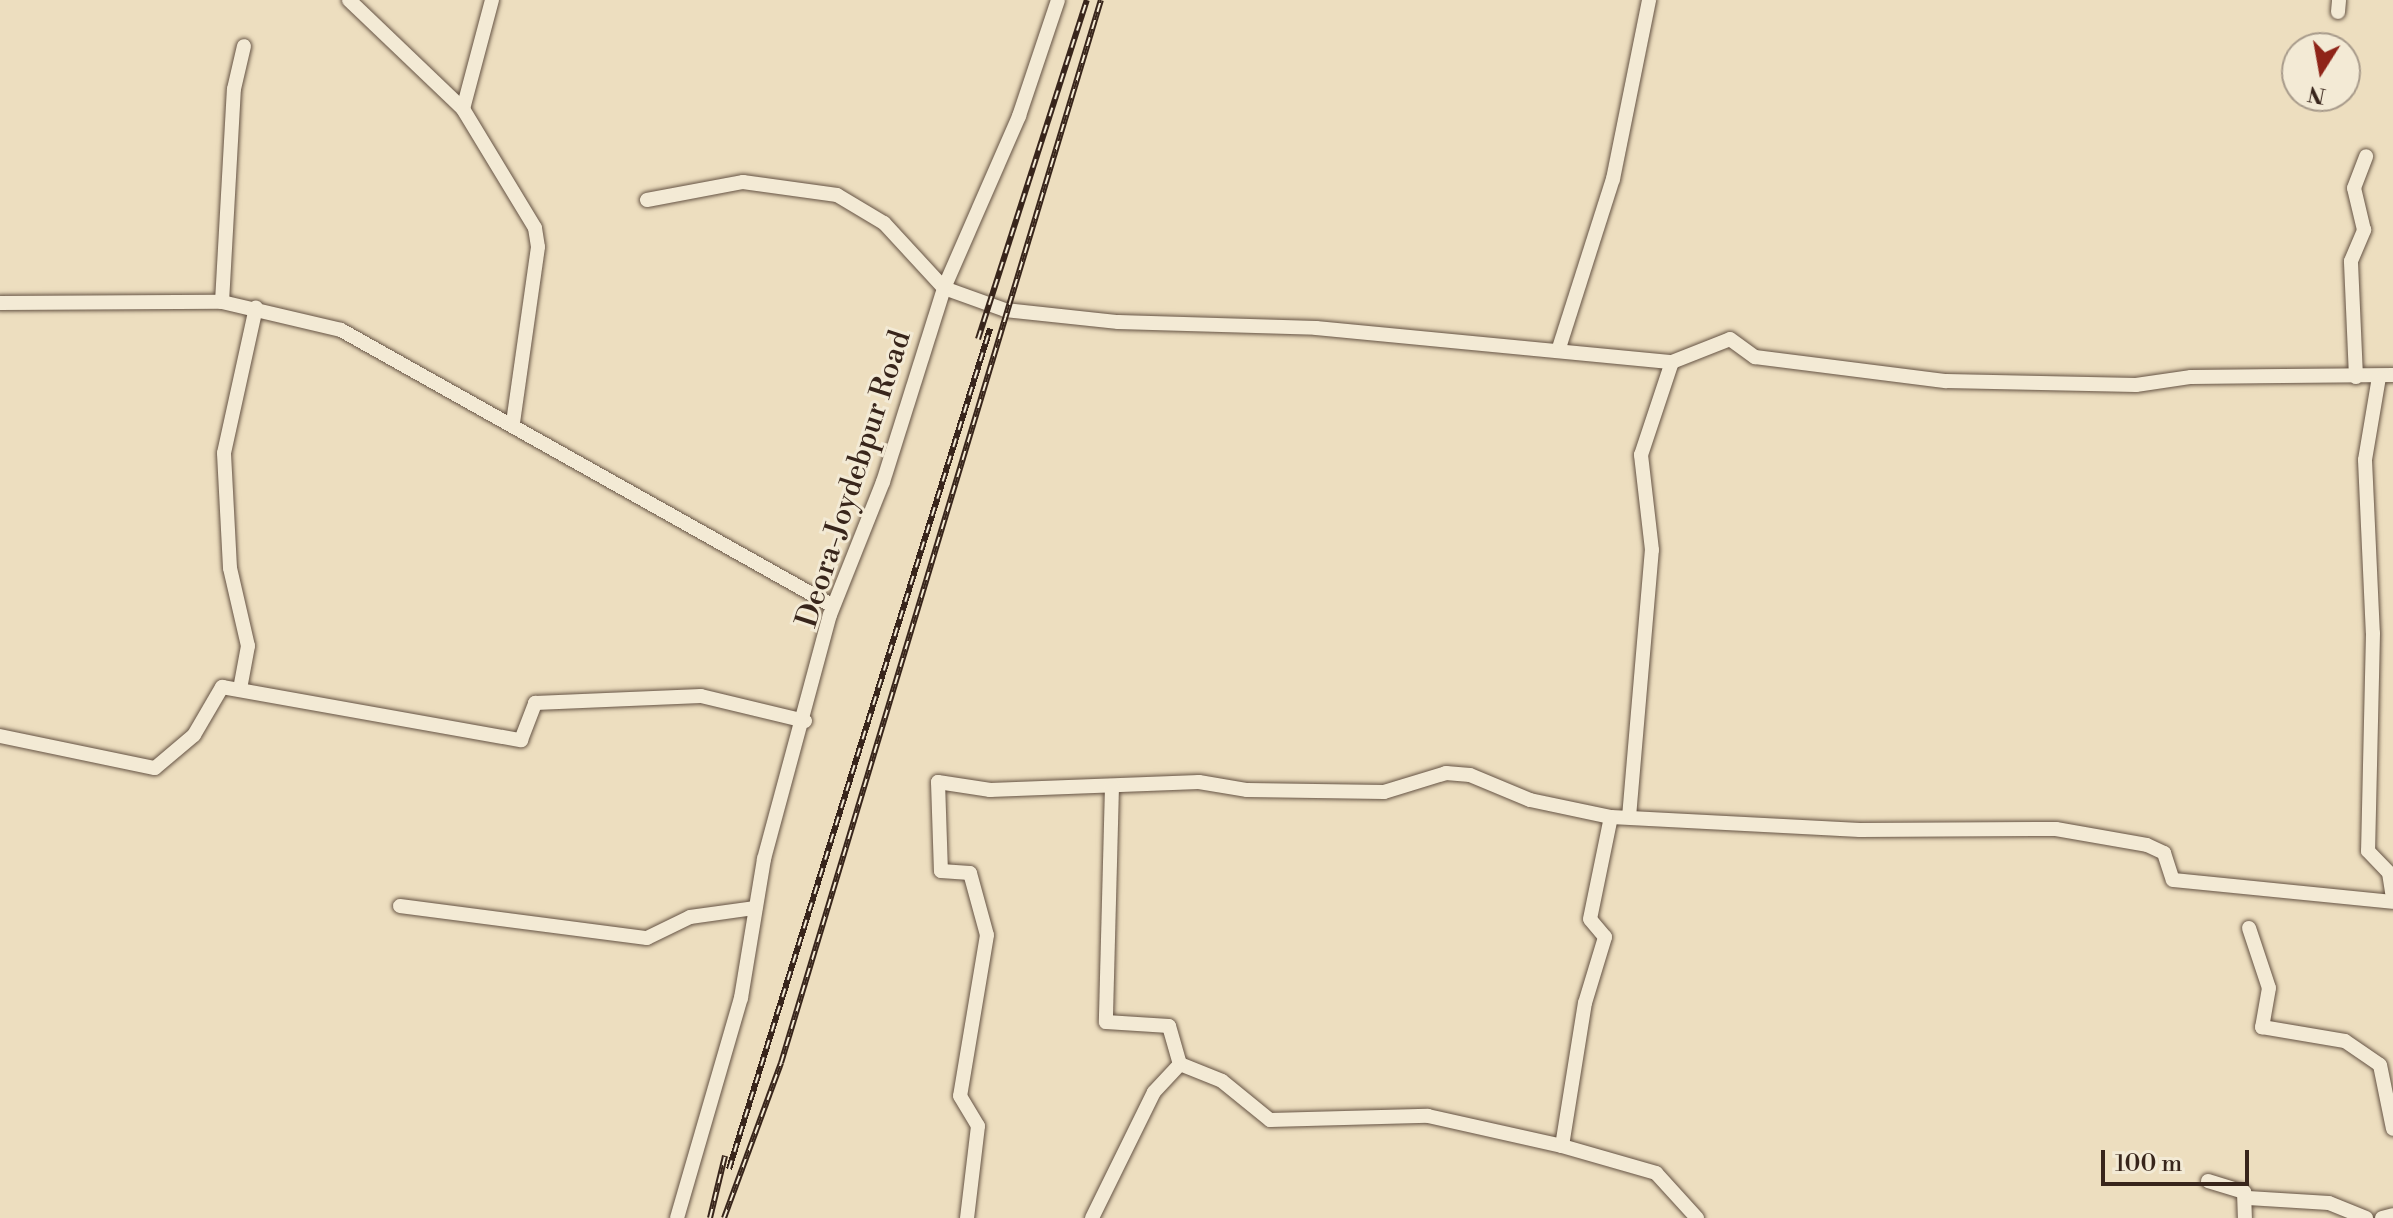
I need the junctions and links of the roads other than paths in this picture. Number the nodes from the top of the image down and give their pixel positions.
1 (349, 0) edge
2 (492, 0) edge
3 (1058, 0) edge
4 (1649, 0) edge
5 (244, 46) dead end
6 (463, 109) junction
7 (2366, 156) dead end
8 (647, 200) dead end
9 (944, 288) junction
10 (222, 302) junction
11 (0, 303) edge
12 (256, 307) junction
13 (1559, 348) junction
14 (1672, 362) junction
15 (2386, 376) edge
16 (2356, 377) junction
17 (513, 422) junction
18 (833, 606) junction
19 (240, 689) junction
20 (805, 721) junction
21 (0, 736) edge
22 (1112, 786) junction
23 (1611, 817) junction
24 (1629, 817) junction
25 (2393, 900) edge
26 (400, 906) dead end
27 (755, 908) junction
28 (2249, 928) dead end
29 (1180, 1064) junction
30 (2393, 1129) edge
31 (1562, 1146) junction
32 (2208, 1181) dead end
33 (2248, 1198) junction
34 (2393, 1215) edge
35 (677, 1218) edge
36 (967, 1218) edge
37 (1092, 1218) edge
38 (1697, 1218) edge
39 (2245, 1218) edge
40 (2366, 1218) edge
41 (2382, 1218) edge

1 - 6 street
2 - 6 street
3 - 9 street, Deora-Joydebpur Road
4 - 13 street
5 - 10 street
6 - 17 street
7 - 16 street
8 - 9 street
9 - 13 street
9 - 18 street, Deora-Joydebpur Road
10 - 11 street
10 - 12 street
12 - 17 street
12 - 19 street
13 - 14 street
14 - 16 street
14 - 24 street
15 - 16 street
15 - 25 street
17 - 18 street
18 - 20 street, Deora-Joydebpur Road
19 - 20 street
19 - 21 street
20 - 27 street, Deora-Joydebpur Road
22 - 23 street
22 - 29 street
22 - 36 street
23 - 24 street
23 - 31 street
24 - 25 street
26 - 27 street
27 - 35 street, Deora-Joydebpur Road
28 - 30 street
29 - 31 street
29 - 37 street
31 - 38 street
32 - 33 street
33 - 39 street
33 - 40 street
34 - 41 street

